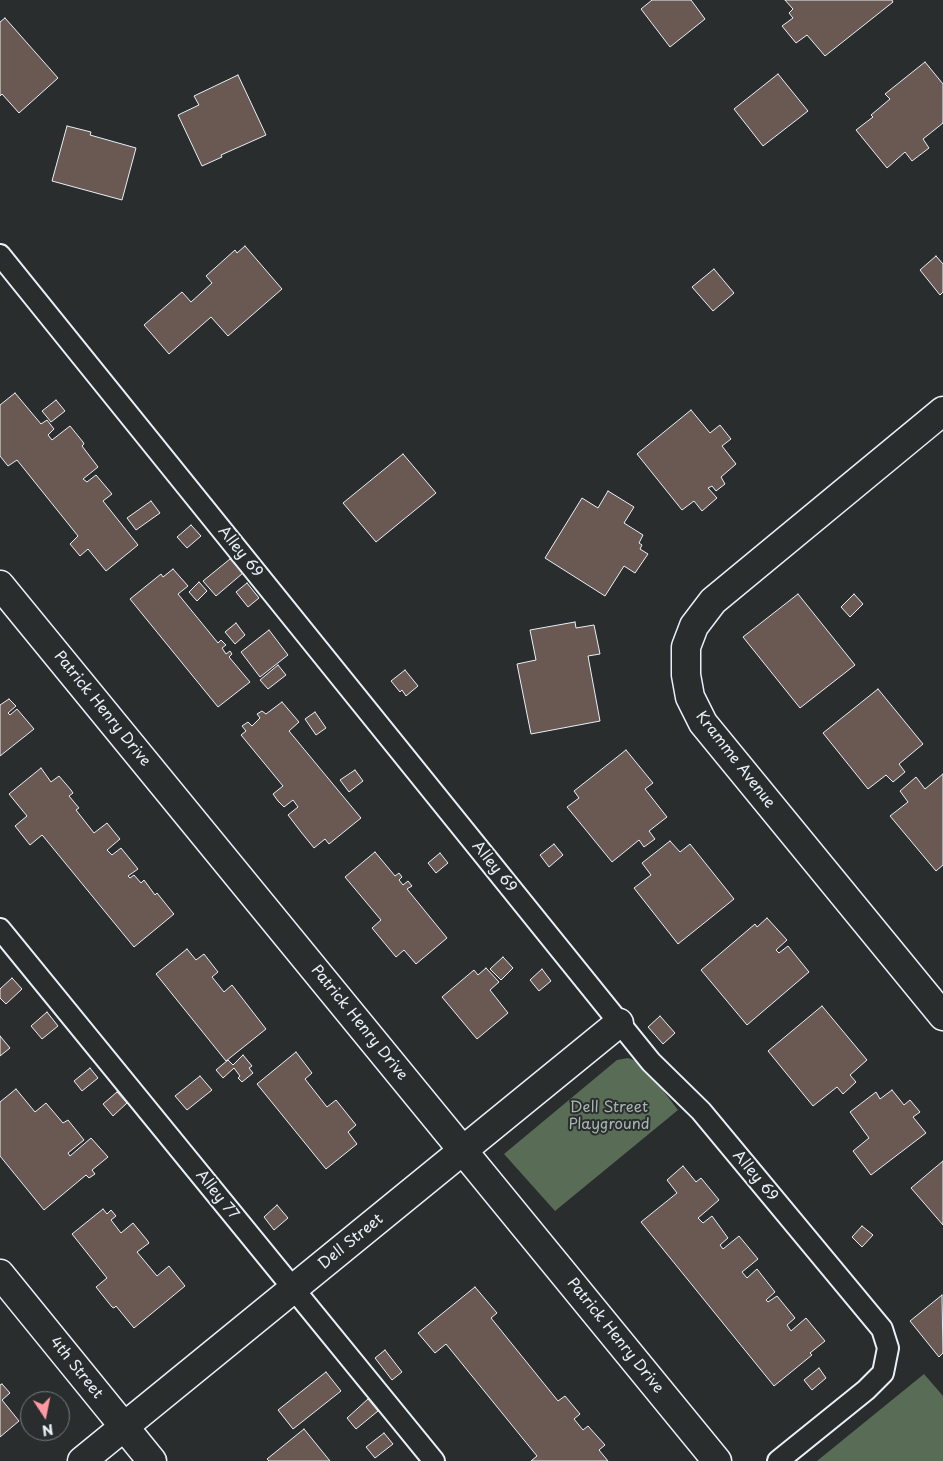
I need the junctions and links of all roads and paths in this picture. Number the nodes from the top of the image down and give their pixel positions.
1 (0, 255) edge
2 (943, 411) edge
3 (0, 584) edge
4 (0, 929) edge
5 (943, 1016) edge
6 (620, 1023) junction
7 (463, 1150) junction
8 (0, 1274) edge
9 (294, 1288) junction
10 (124, 1426) junction
11 (82, 1461) edge
12 (152, 1461) edge
13 (434, 1461) edge
14 (717, 1461) edge
15 (778, 1461) edge

1 - 6 lane, Alley 69
2 - 5 street, Kramme Avenue
3 - 7 street, Patrick Henry Drive
4 - 9 lane, Alley 77
6 - 7 street, Dell Street
6 - 15 lane, Alley 69
7 - 9 street, Dell Street
7 - 14 street, Patrick Henry Drive
8 - 10 street, 4th Street
9 - 10 street, Dell Street
9 - 13 lane, Alley 77
10 - 11 street, Dell Street
10 - 12 street, 4th Street

